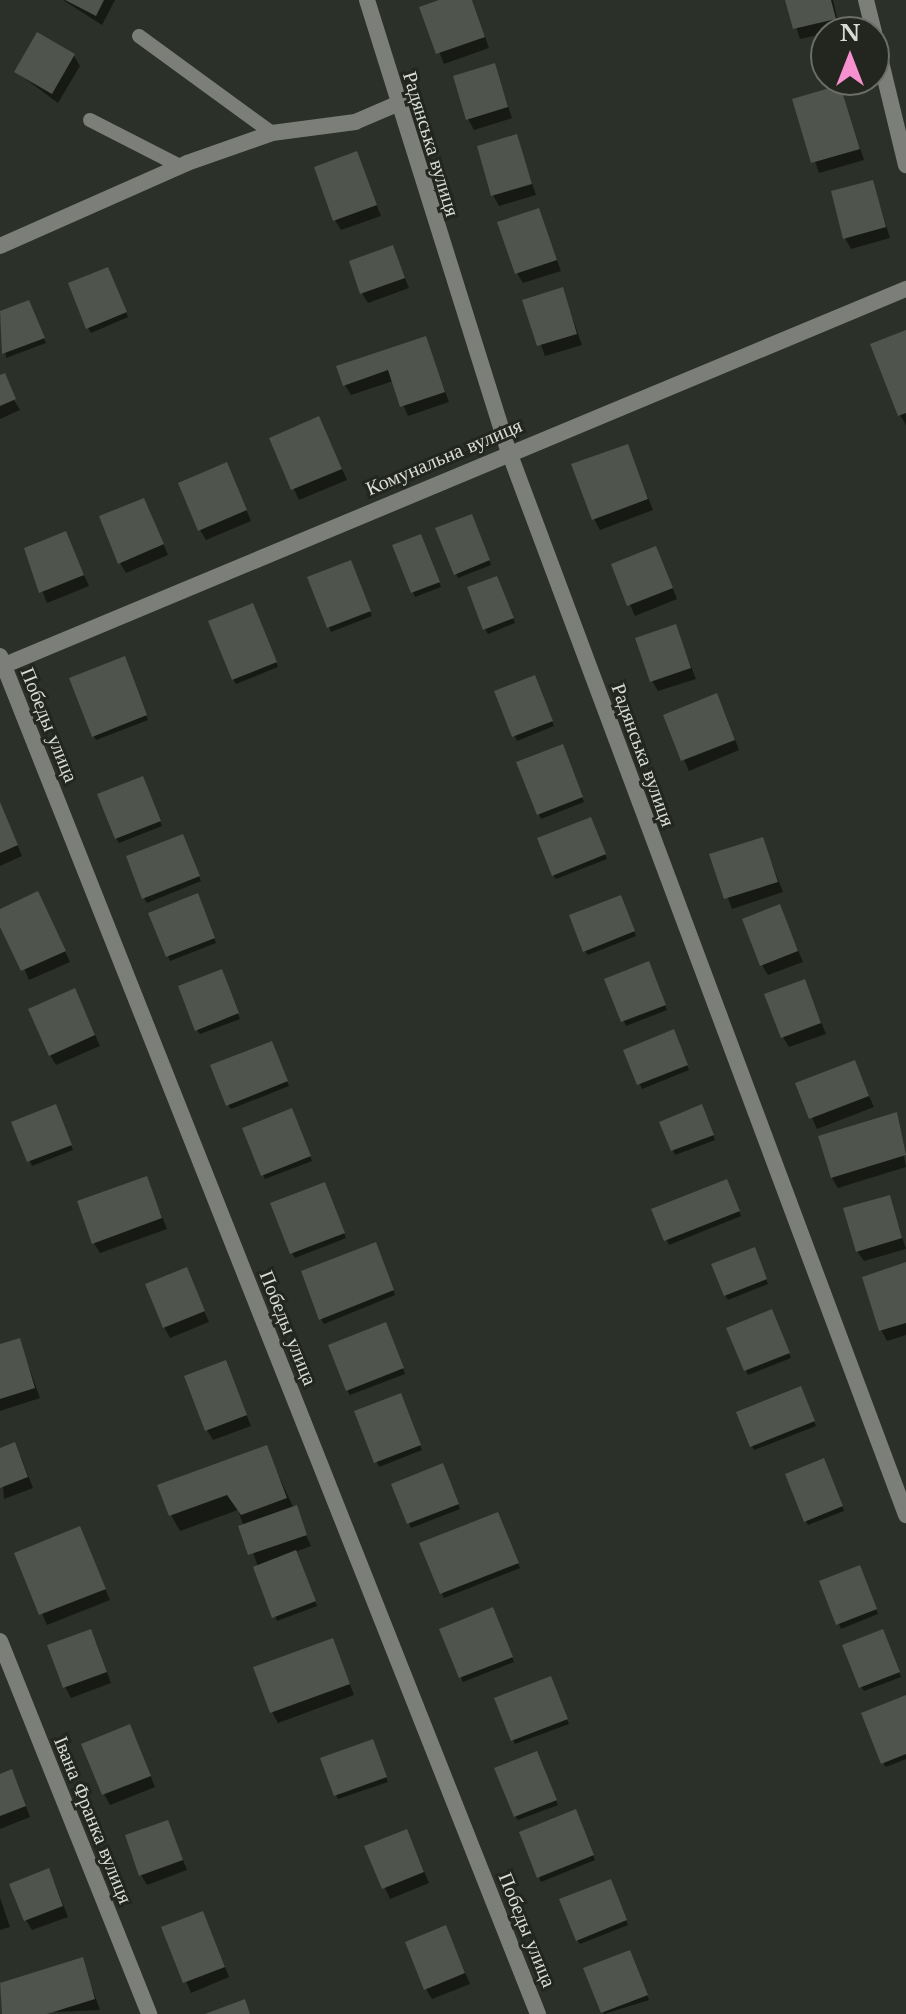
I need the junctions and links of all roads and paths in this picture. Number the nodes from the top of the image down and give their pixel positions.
1 (367, 0) edge
2 (139, 36) dead end
3 (889, 96) edge
4 (397, 104) junction
5 (90, 120) dead end
6 (272, 133) junction
7 (906, 165) edge
8 (180, 166) junction
9 (0, 246) edge
10 (906, 289) edge
11 (509, 452) junction
12 (1, 662) edge
13 (906, 1515) edge
14 (0, 1641) edge
15 (149, 2014) edge
16 (538, 2014) edge

1 - 4 street, Радянська вулиця
2 - 6 lane
3 - 7 street
4 - 6 street
4 - 11 street, Радянська вулиця
5 - 8 lane
6 - 8 street
8 - 9 street
10 - 11 street, Комунальна вулиця
11 - 12 street, Комунальна вулиця
11 - 13 street, Радянська вулиця
12 - 16 street, Победы улица
14 - 15 street, Івана Франка вулиця

